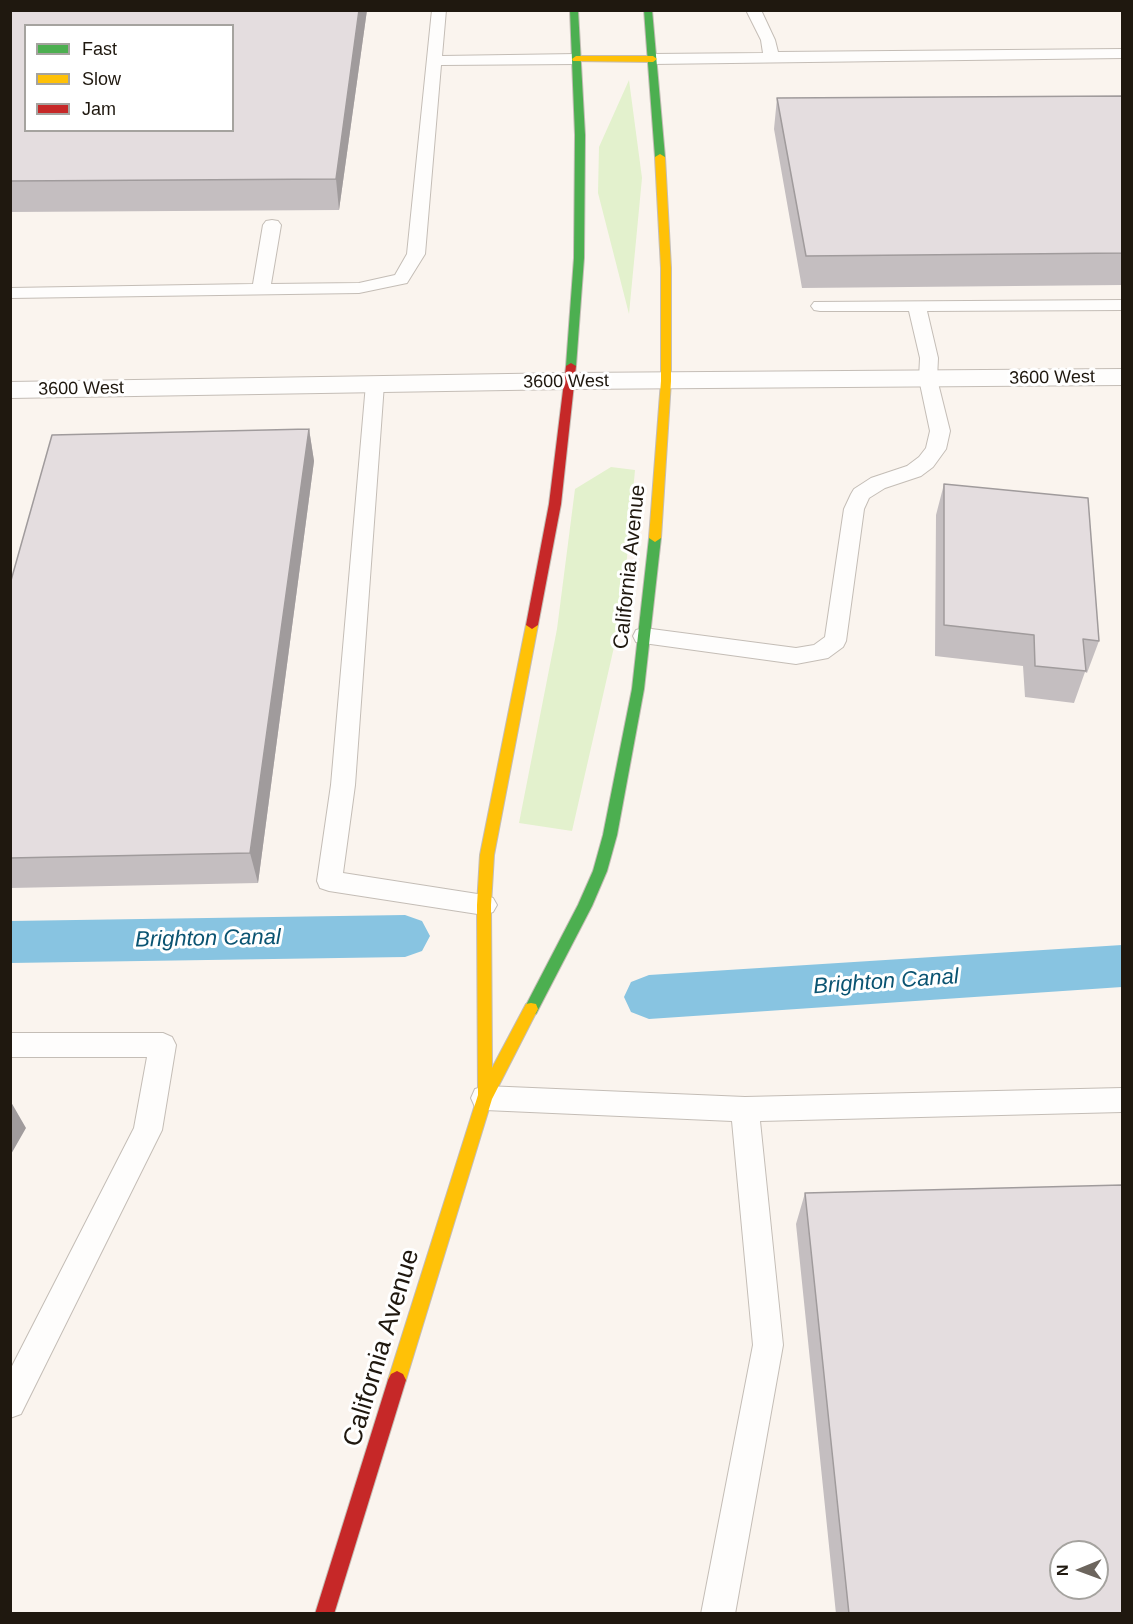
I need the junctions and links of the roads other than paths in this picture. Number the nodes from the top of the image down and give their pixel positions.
1 (439, 10) edge
2 (574, 10) edge
3 (648, 10) edge
4 (753, 10) edge
5 (1122, 54) edge
6 (772, 57) junction
7 (576, 59) junction
8 (653, 59) junction
9 (435, 61) junction
10 (272, 225) dead end
11 (261, 289) junction
12 (10, 293) edge
13 (1122, 305) edge
14 (820, 306) dead end
15 (918, 306) junction
16 (1122, 377) edge
17 (928, 379) junction
18 (570, 381) junction
19 (666, 381) junction
20 (375, 384) junction
21 (10, 390) edge
22 (644, 636) junction
23 (484, 905) junction
24 (10, 1045) edge
25 (485, 1098) junction
26 (1122, 1100) edge
27 (745, 1109) junction
28 (10, 1403) edge
29 (324, 1614) edge
30 (718, 1614) edge

1 - 9 lane
2 - 7 main road, California Avenue
3 - 8 main road, California Avenue
4 - 6 lane
5 - 6 lane
6 - 8 lane
7 - 8 main road
7 - 9 lane
7 - 18 main road, California Avenue
8 - 19 main road, California Avenue
9 - 11 lane
10 - 11 lane
11 - 12 lane
13 - 15 lane
14 - 15 lane
15 - 17 lane
16 - 17 street, 3600 West
17 - 19 street, 3600 West
17 - 22 lane
18 - 19 street, 3600 West
18 - 20 street, 3600 West
18 - 23 main road, California Avenue
19 - 22 main road, California Avenue
20 - 21 street, 3600 West
20 - 23 lane
22 - 25 main road, California Avenue
23 - 25 main road, California Avenue
24 - 28 lane
25 - 27 lane
25 - 29 main road, California Avenue
26 - 27 lane
27 - 30 lane

